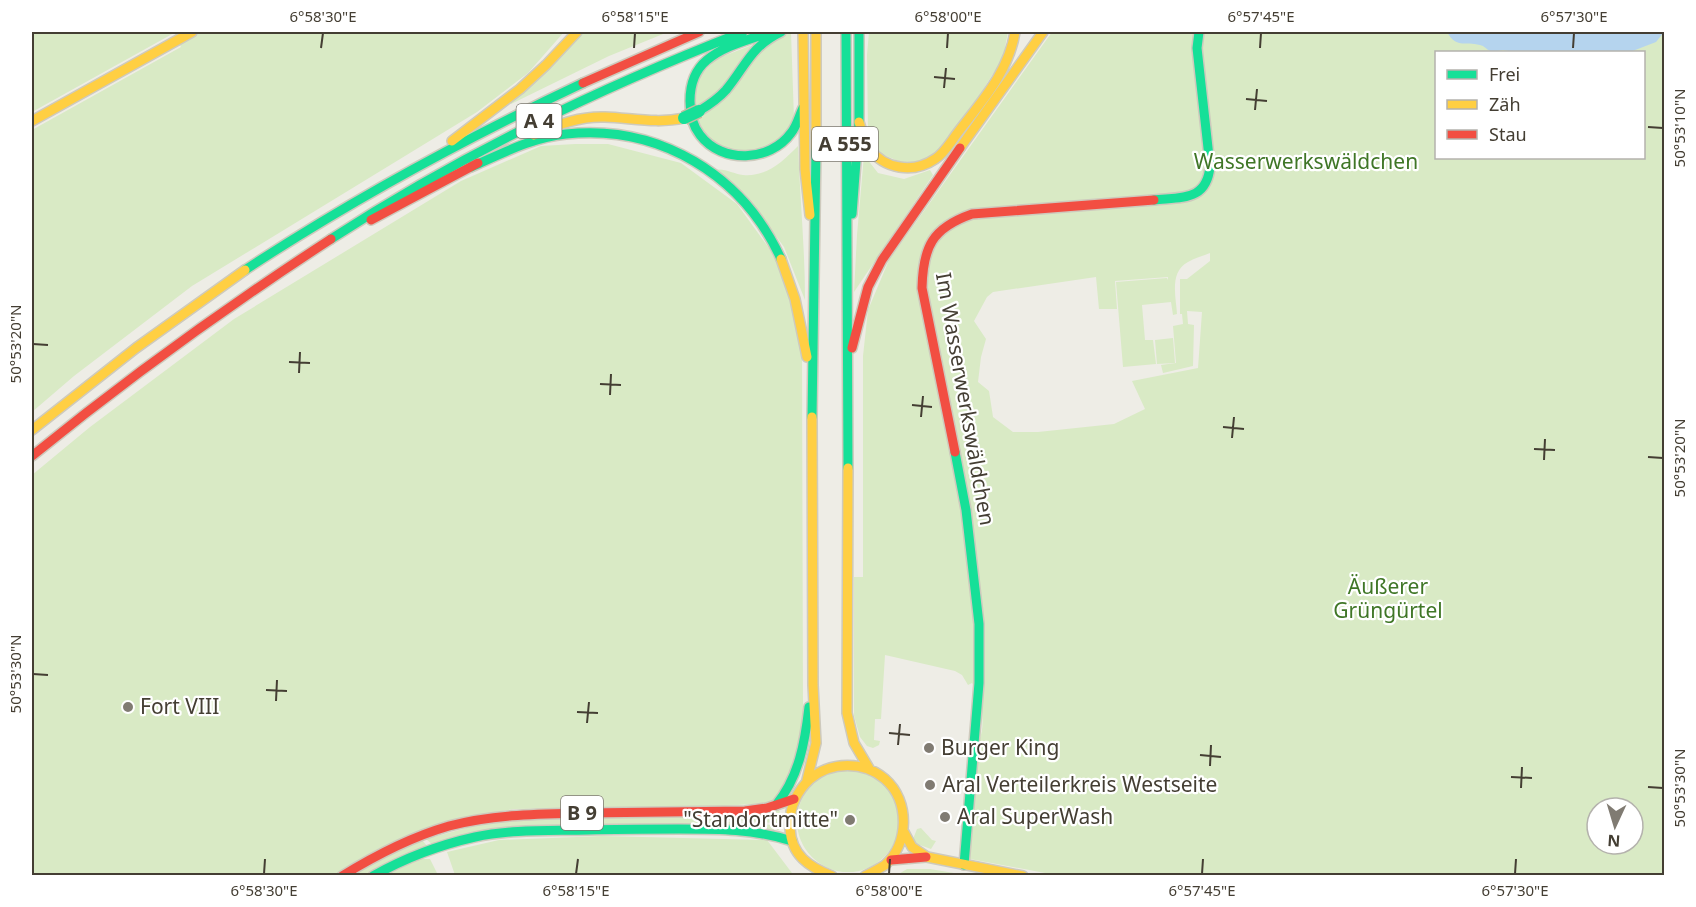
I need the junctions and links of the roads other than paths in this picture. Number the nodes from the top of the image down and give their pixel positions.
1 (192, 32) edge
2 (577, 32) edge
3 (699, 32) edge
4 (743, 32) edge
5 (770, 32) edge
6 (781, 32) edge
7 (803, 32) edge
8 (816, 32) edge
9 (846, 32) edge
10 (859, 32) edge
11 (1015, 32) edge
12 (1043, 32) edge
13 (1199, 32) edge
14 (803, 108) junction
15 (32, 121) edge
16 (859, 122) junction
17 (426, 162) junction
18 (471, 166) junction
19 (345, 230) junction
20 (814, 237) junction
21 (847, 257) junction
22 (848, 376) junction
23 (812, 388) junction
24 (32, 430) edge
25 (32, 456) edge
26 (813, 685) junction
27 (870, 770) junction
28 (807, 780) junction
29 (794, 799) junction
30 (776, 805) junction
31 (904, 832) junction
32 (792, 840) junction
33 (927, 857) junction
34 (891, 860) junction
35 (808, 865) junction
36 (964, 865) junction
37 (342, 876) edge
38 (373, 876) edge
39 (816, 876) edge
40 (832, 876) edge
41 (864, 876) edge
42 (1023, 876) edge

1 - 15 main road
2 - 17 main road
3 - 17 main road, A 4
4 - 19 main road, A 4
5 - 14 main road
6 - 18 main road, bridge
7 - 14 main road
8 - 20 main road, A 555
9 - 21 main road, A 555
10 - 16 main road
11 - 16 main road
12 - 22 main road
13 - 36 main road, Im Wasserwerkswäldchen
14 - 20 main road
16 - 21 main road
17 - 24 main road, A 4
18 - 19 main road
18 - 23 main road
19 - 25 main road, A 4
20 - 23 main road, A 555
21 - 22 main road, A 555
22 - 27 main road, A 555
23 - 26 main road, A 555
26 - 28 main road
26 - 30 main road
27 - 28 main road
27 - 31 main road
28 - 29 main road
29 - 30 main road, B 9
29 - 32 main road
30 - 37 main road, B 9
31 - 33 main road
31 - 34 main road
32 - 35 main road
32 - 38 main road, B 9
33 - 34 main road
33 - 36 main road
34 - 41 main road
35 - 39 main road
35 - 40 main road
36 - 42 main road

